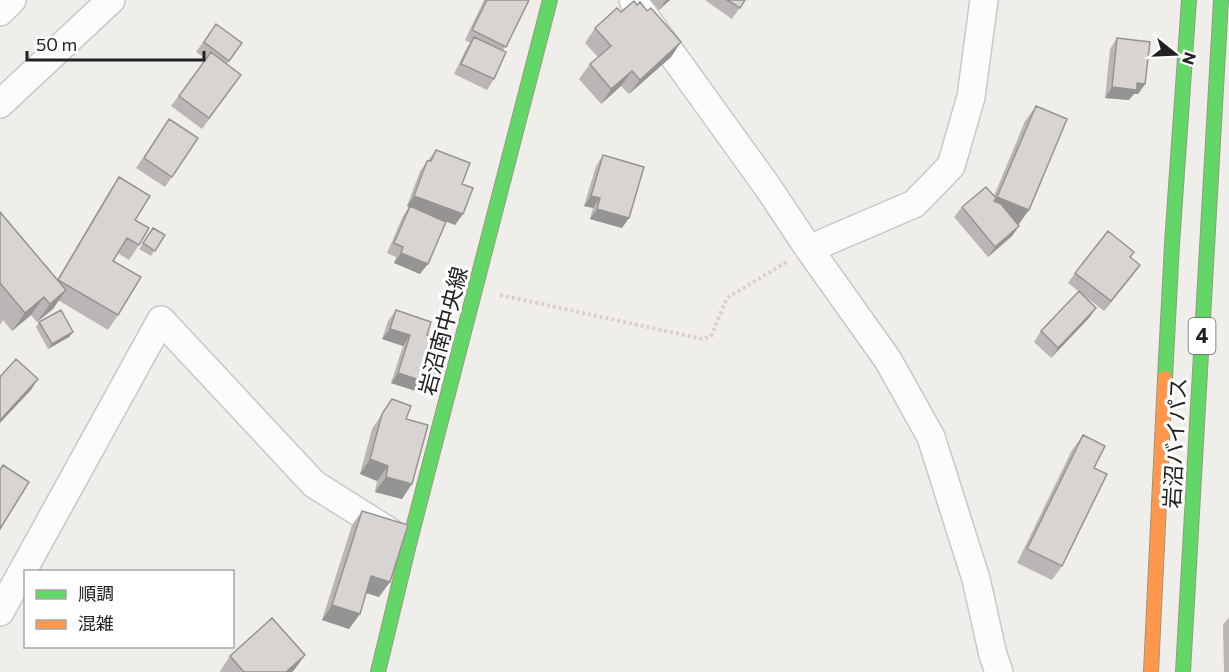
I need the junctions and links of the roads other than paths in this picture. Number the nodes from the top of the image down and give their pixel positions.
1 (12, 0) edge
2 (111, 0) edge
3 (550, 0) edge
4 (633, 0) edge
5 (984, 0) edge
6 (1189, 0) edge
7 (1221, 0) edge
8 (0, 12) edge
9 (0, 104) edge
10 (809, 249) junction
11 (409, 544) junction
12 (0, 612) edge
13 (378, 672) edge
14 (999, 672) edge
15 (1151, 672) edge
16 (1183, 672) edge

1 - 8 street
2 - 9 street
3 - 11 main road, 岩沼南中央線
4 - 10 street
5 - 10 street
6 - 15 main road, 岩沼バイパス / 4
7 - 16 main road, 岩沼バイパス / 4
10 - 14 street
11 - 12 street
11 - 13 main road, 岩沼南中央線

